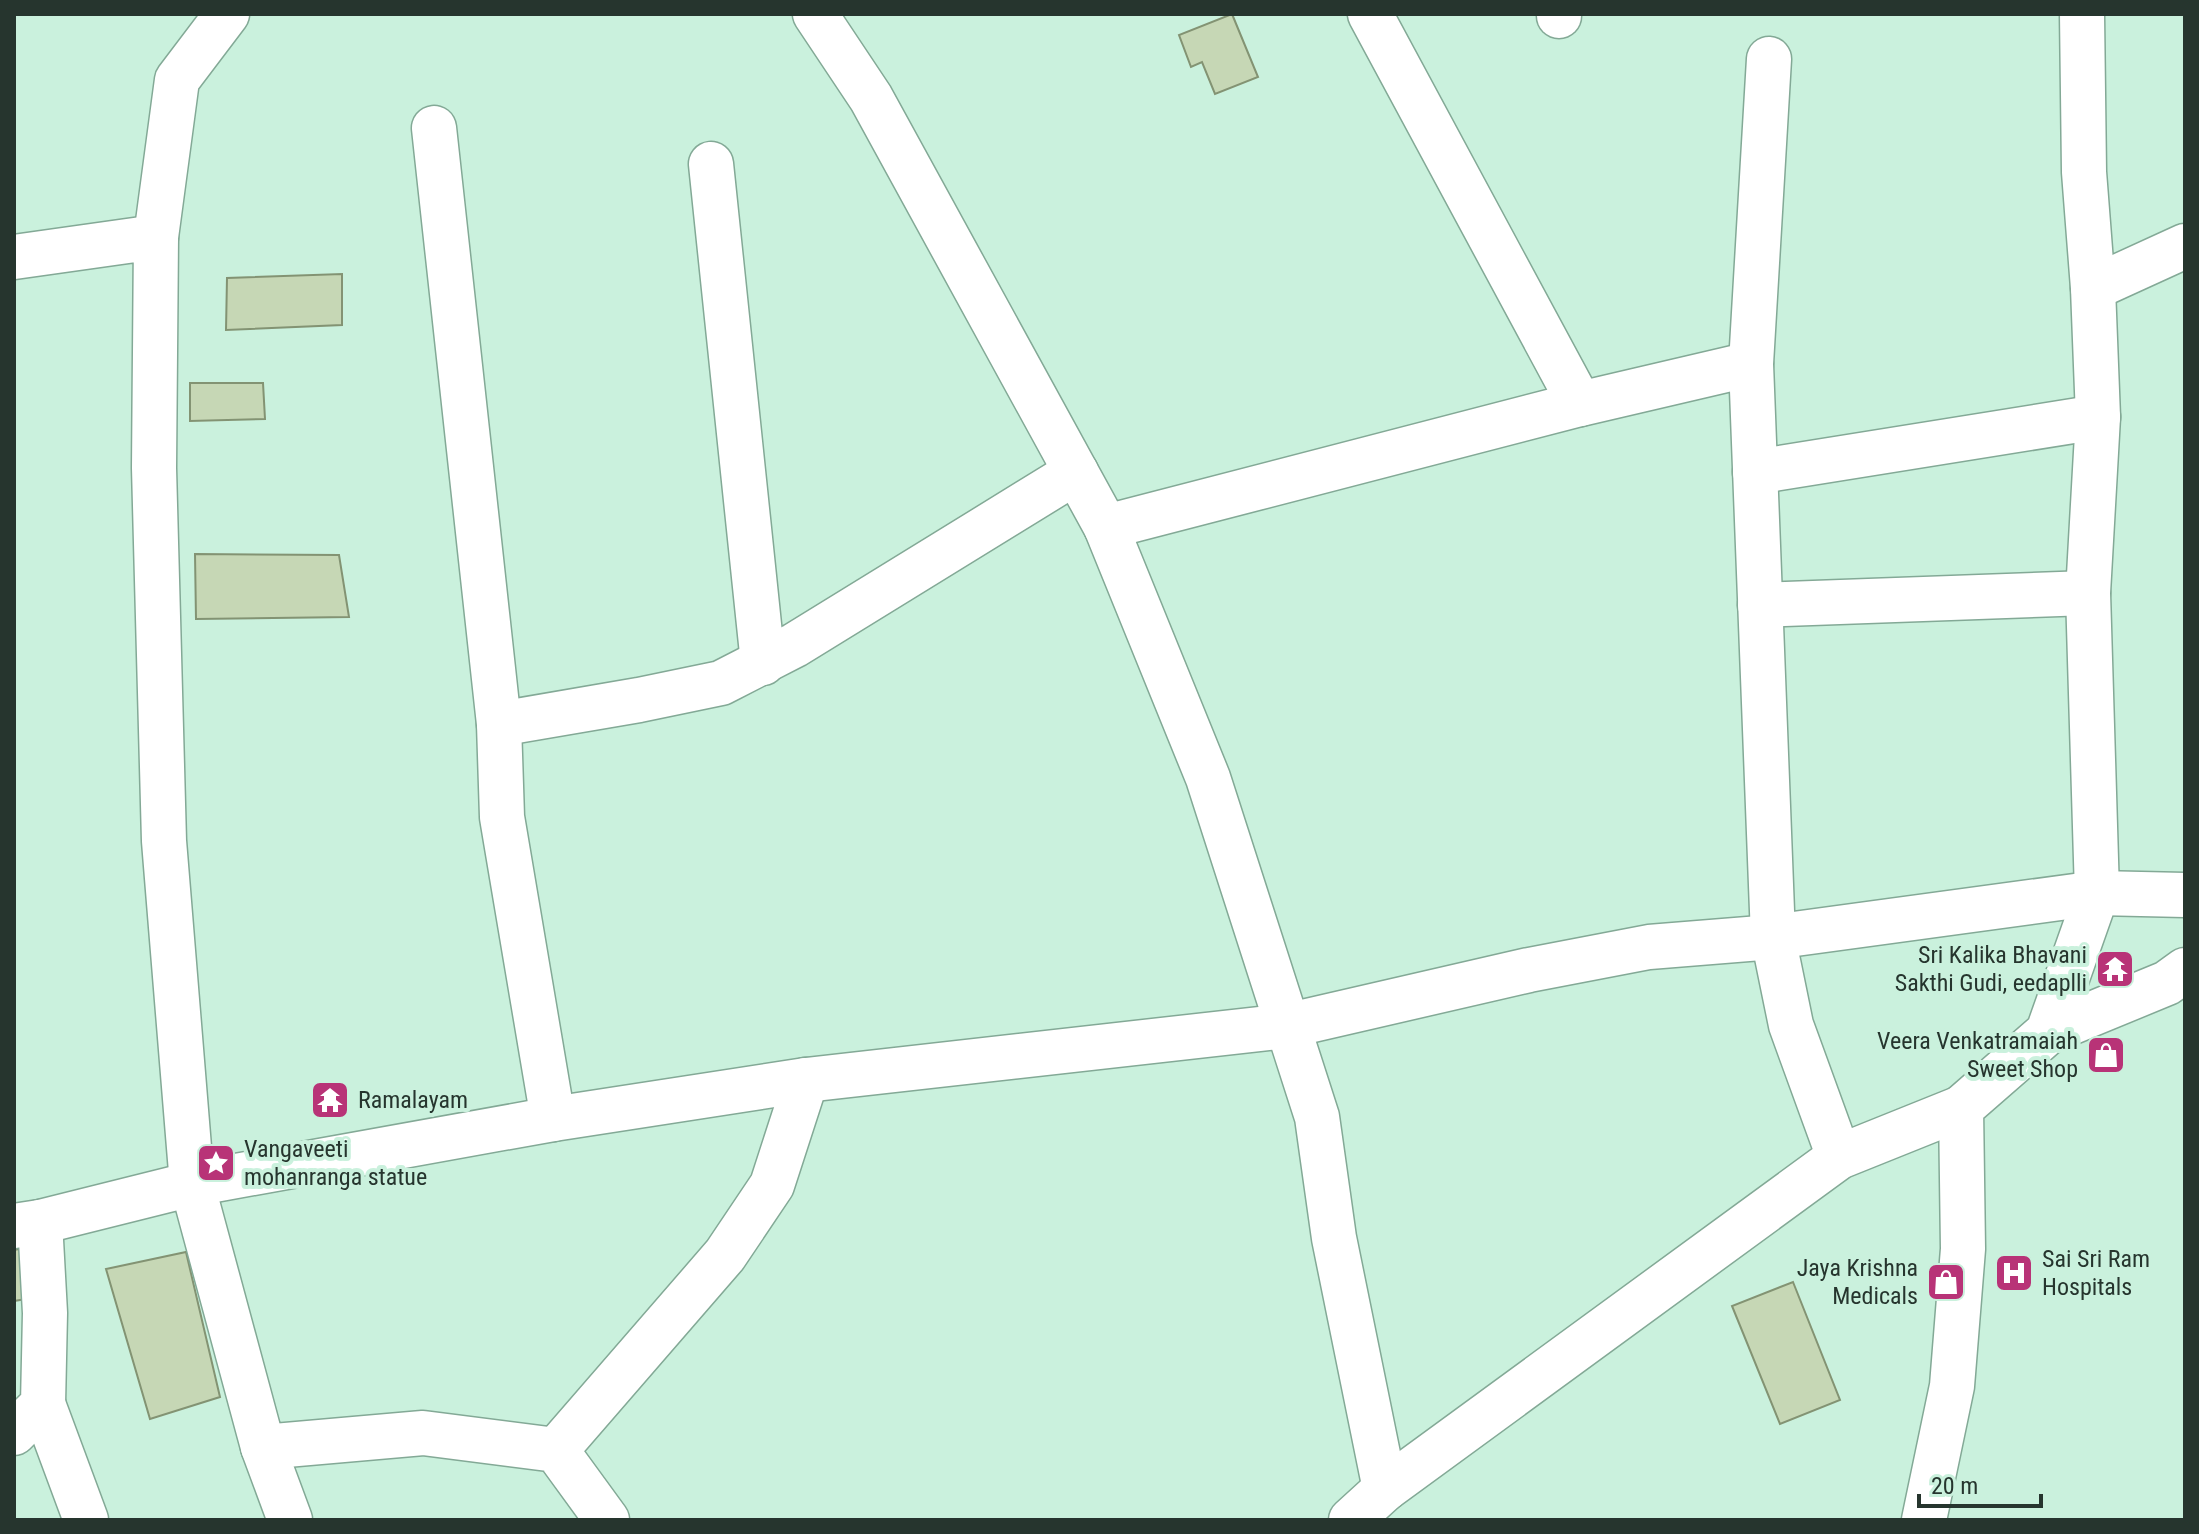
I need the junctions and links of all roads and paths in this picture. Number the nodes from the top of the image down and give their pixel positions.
1 (227, 14) edge
2 (815, 14) edge
3 (1370, 14) edge
4 (2082, 14) edge
5 (1769, 59) dead end
6 (434, 128) dead end
7 (711, 164) dead end
8 (156, 237) junction
9 (2185, 246) edge
10 (14, 257) edge
11 (2093, 288) junction
12 (1751, 364) junction
13 (1580, 404) junction
14 (2098, 417) junction
15 (1076, 472) junction
16 (1755, 472) junction
17 (1106, 527) junction
18 (2088, 593) junction
19 (1760, 605) junction
20 (763, 663) junction
21 (499, 724) junction
22 (2097, 893) junction
23 (2185, 895) edge
24 (1773, 937) junction
25 (2185, 970) edge
26 (1286, 1026) junction
27 (2048, 1032) junction
28 (806, 1080) junction
29 (1961, 1108) junction
30 (553, 1119) junction
31 (1839, 1157) junction
32 (192, 1184) junction
33 (27, 1224) edge
34 (29, 1418) edge
35 (263, 1447) junction
36 (556, 1450) junction
37 (1385, 1489) junction
38 (86, 1520) edge
39 (290, 1520) edge
40 (607, 1520) edge
41 (1351, 1520) edge
42 (1924, 1520) edge

1 - 8 street
2 - 15 street
3 - 13 street
4 - 11 street
5 - 12 street
6 - 21 street
7 - 20 street
8 - 10 street
8 - 32 street
9 - 11 street
11 - 14 street
12 - 13 street
12 - 16 street
13 - 17 street
14 - 16 street
14 - 18 street
15 - 17 street
15 - 20 street
16 - 19 street
17 - 26 street
18 - 19 street
18 - 22 street
19 - 24 street
20 - 21 street
21 - 30 street
22 - 23 street
22 - 24 street
22 - 27 street
24 - 26 street
24 - 31 street
25 - 27 street
26 - 28 street
26 - 37 street
27 - 29 street
28 - 30 street
28 - 36 street
29 - 31 street
29 - 42 street
30 - 32 street
31 - 37 street
32 - 33 street
32 - 35 street
33 - 34 street
34 - 38 street
35 - 36 street
35 - 39 street
36 - 40 street
37 - 41 street

